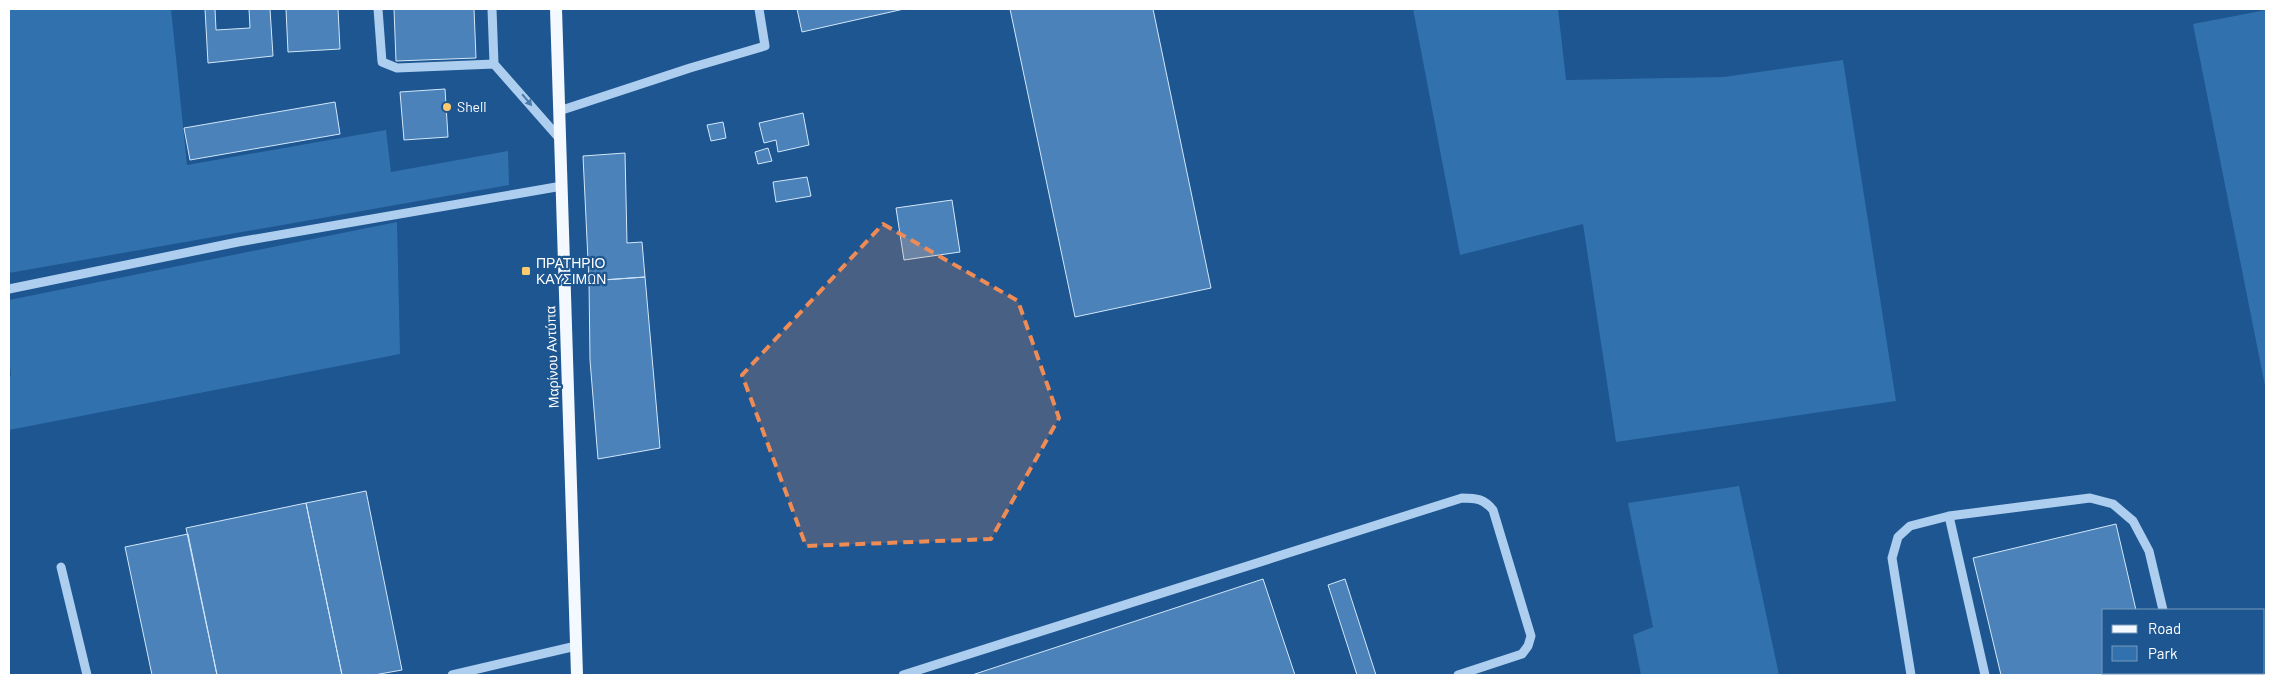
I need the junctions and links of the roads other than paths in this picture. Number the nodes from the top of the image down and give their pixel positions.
1 (378, 9) edge
2 (492, 9) edge
3 (556, 9) edge
4 (759, 9) edge
5 (494, 64) junction
6 (559, 111) junction
7 (560, 139) junction
8 (562, 186) junction
9 (9, 289) edge
10 (1950, 516) junction
11 (61, 567) dead end
12 (2162, 609) edge
13 (576, 646) junction
14 (88, 675) edge
15 (452, 675) edge
16 (577, 675) edge
17 (903, 675) edge
18 (1458, 675) edge
19 (1911, 675) edge
20 (1984, 675) edge

1 - 5 lane
2 - 5 lane
3 - 6 main road, Μαρίνου Αντύπα
4 - 6 lane
5 -> 7 lane
6 - 7 main road, Μαρίνου Αντύπα
7 - 8 main road, Μαρίνου Αντύπα
8 - 9 lane
8 - 13 main road, Μαρίνου Αντύπα
10 - 12 lane
10 - 19 lane
10 - 20 lane
11 - 14 lane
13 - 15 lane
13 - 16 main road, Μαρίνου Αντύπα
17 - 18 lane

